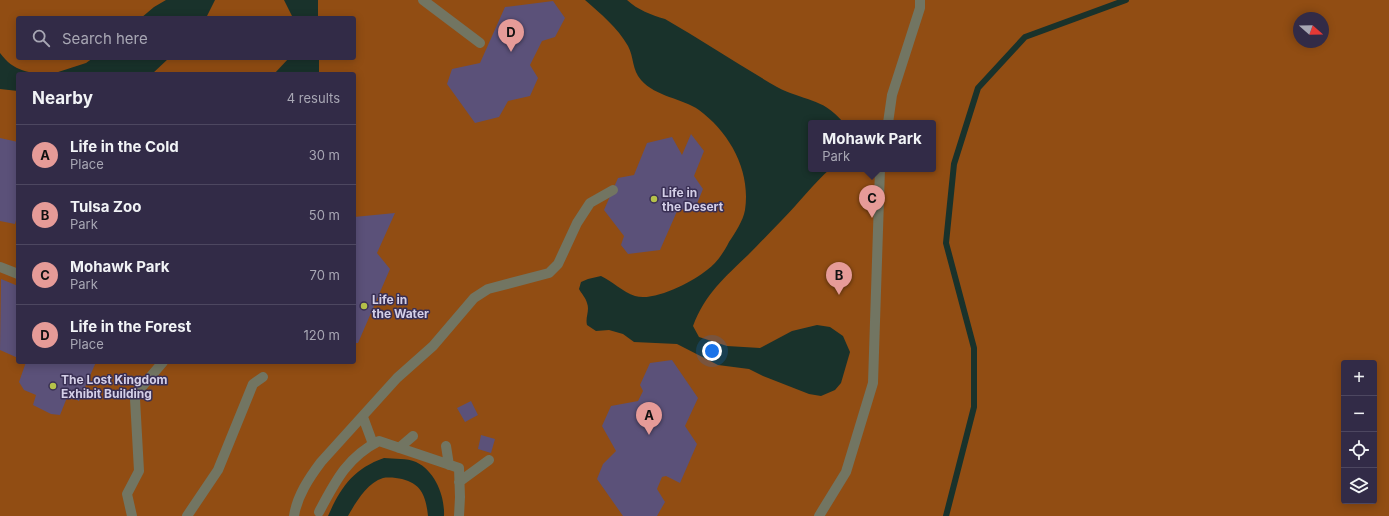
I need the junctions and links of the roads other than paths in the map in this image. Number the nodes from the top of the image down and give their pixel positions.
1 (423, 0) edge
2 (920, 0) edge
3 (480, 43) dead end
4 (888, 120) edge
5 (880, 172) edge
6 (613, 190) dead end
7 (0, 267) edge
8 (16, 273) edge
9 (161, 364) edge
10 (263, 377) dead end
11 (363, 417) junction
12 (413, 436) dead end
13 (373, 444) junction
14 (446, 446) dead end
15 (399, 448) junction
16 (489, 460) dead end
17 (449, 465) junction
18 (459, 482) junction
19 (318, 512) dead end
20 (132, 516) edge
21 (187, 516) edge
22 (294, 516) edge
23 (459, 516) edge
24 (819, 516) edge

1 - 3 street
2 - 4 street
5 - 24 street
6 - 11 street
7 - 8 street
9 - 20 street
10 - 21 street
11 - 13 street
11 - 22 street
12 - 15 street
13 - 15 street
13 - 19 street
14 - 17 street
15 - 17 street
16 - 18 street
17 - 18 street
18 - 23 street

